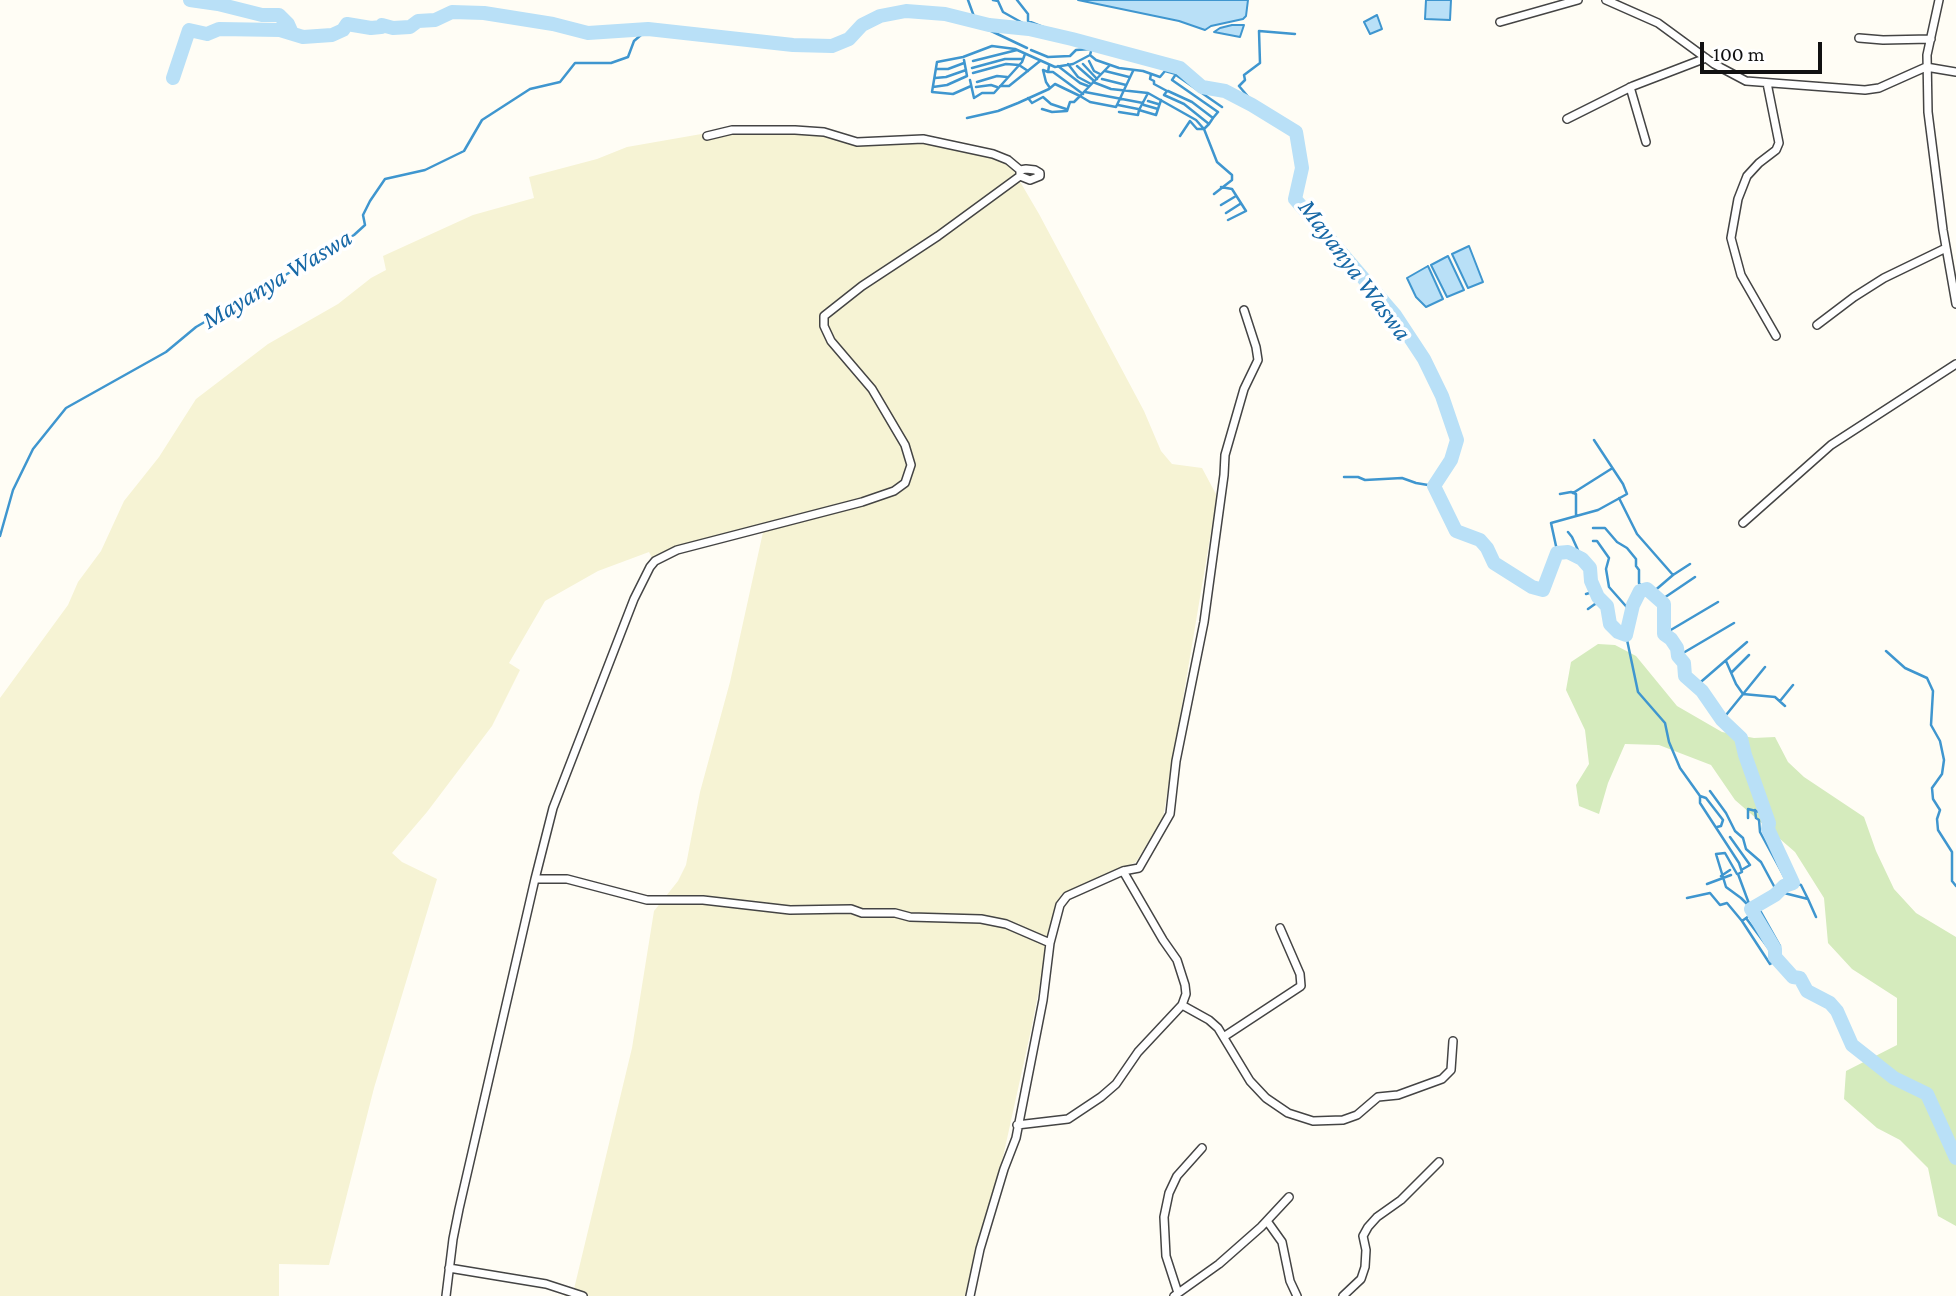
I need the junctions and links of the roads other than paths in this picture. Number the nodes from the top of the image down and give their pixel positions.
1 (1578, 0) edge
2 (1606, 0) edge
3 (1939, 0) edge
4 (1548, 4) edge
5 (1500, 22) dead end
6 (1859, 38) dead end
7 (1931, 39) junction
8 (1706, 58) junction
9 (1926, 67) junction
10 (1956, 72) edge
11 (1767, 83) junction
12 (1630, 87) junction
13 (1567, 119) dead end
14 (707, 136) dead end
15 (1646, 142) dead end
16 (1946, 248) junction
17 (1956, 304) edge
18 (1244, 310) dead end
19 (1817, 325) dead end
20 (1776, 336) dead end
21 (1956, 364) edge
22 (1743, 523) dead end
23 (1123, 871) junction
24 (535, 879) junction
25 (1280, 928) dead end
26 (1050, 943) junction
27 (1182, 1006) junction
28 (1225, 1036) junction
29 (1452, 1041) dead end
30 (1017, 1125) junction
31 (1202, 1148) dead end
32 (1438, 1163) dead end
33 (1289, 1197) dead end
34 (1267, 1221) junction
35 (449, 1268) junction
36 (1176, 1294) edge
37 (446, 1296) edge
38 (583, 1296) edge
39 (971, 1296) edge
40 (1297, 1296) edge
41 (1343, 1296) edge

1 - 4 street
2 - 8 street
3 - 7 street
4 - 5 street
6 - 7 street
7 - 9 street
8 - 11 street
8 - 12 street
9 - 10 street
9 - 11 street
9 - 16 street
11 - 20 street
12 - 13 street
12 - 15 street
14 - 24 street
16 - 17 street
16 - 19 street
18 - 23 street
21 - 22 street
23 - 26 street
23 - 27 street
24 - 26 street
24 - 35 street
25 - 28 street
26 - 30 street
27 - 28 street
27 - 30 street
28 - 29 street
30 - 39 street
31 - 36 street
32 - 41 street
33 - 34 street
34 - 36 street
34 - 40 street
35 - 37 street
35 - 38 street

